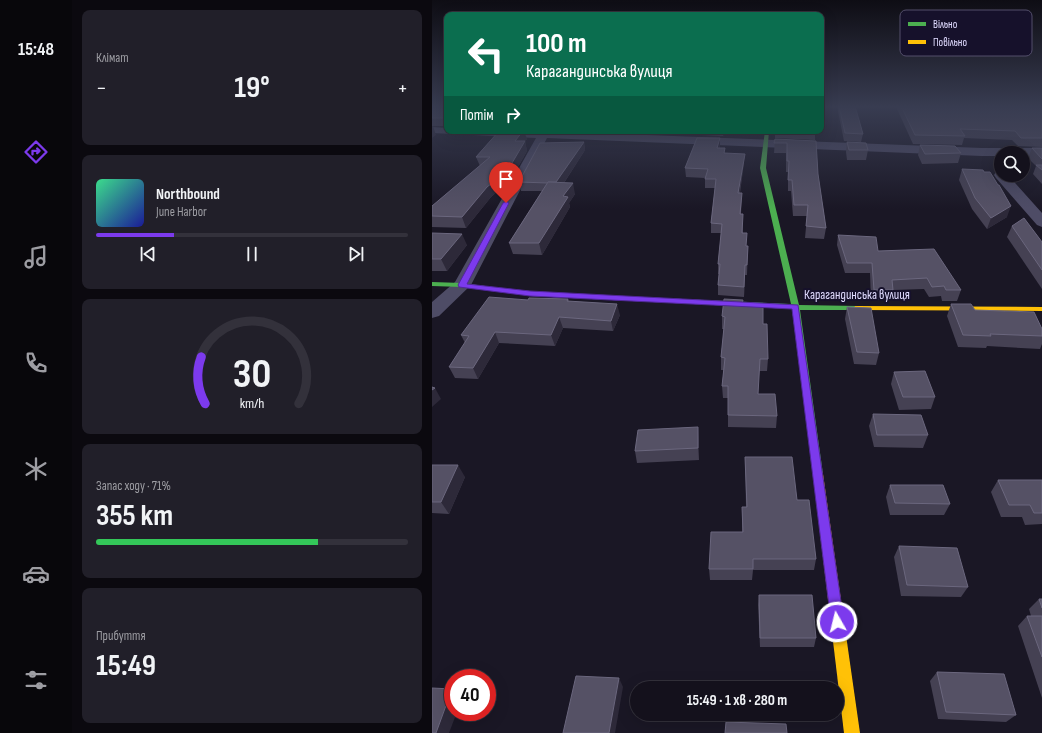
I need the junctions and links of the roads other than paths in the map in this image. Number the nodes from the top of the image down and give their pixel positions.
1 (540, 140) edge
2 (681, 140) edge
3 (766, 140) edge
4 (765, 144) junction
5 (982, 152) junction
6 (1042, 152) edge
7 (994, 167) edge
8 (1007, 182) edge
9 (1042, 222) edge
10 (432, 284) edge
11 (462, 285) junction
12 (796, 307) junction
13 (1042, 309) edge
14 (432, 312) edge
15 (852, 733) edge

1 - 11 street
2 - 4 street
3 - 4 street
4 - 5 street
4 - 12 street
5 - 6 street
5 - 7 street
8 - 9 street
10 - 11 street, Карагандинська вулиця
11 - 12 street, Карагандинська вулиця
11 - 14 street
12 - 13 street, Карагандинська вулиця
12 - 15 street

